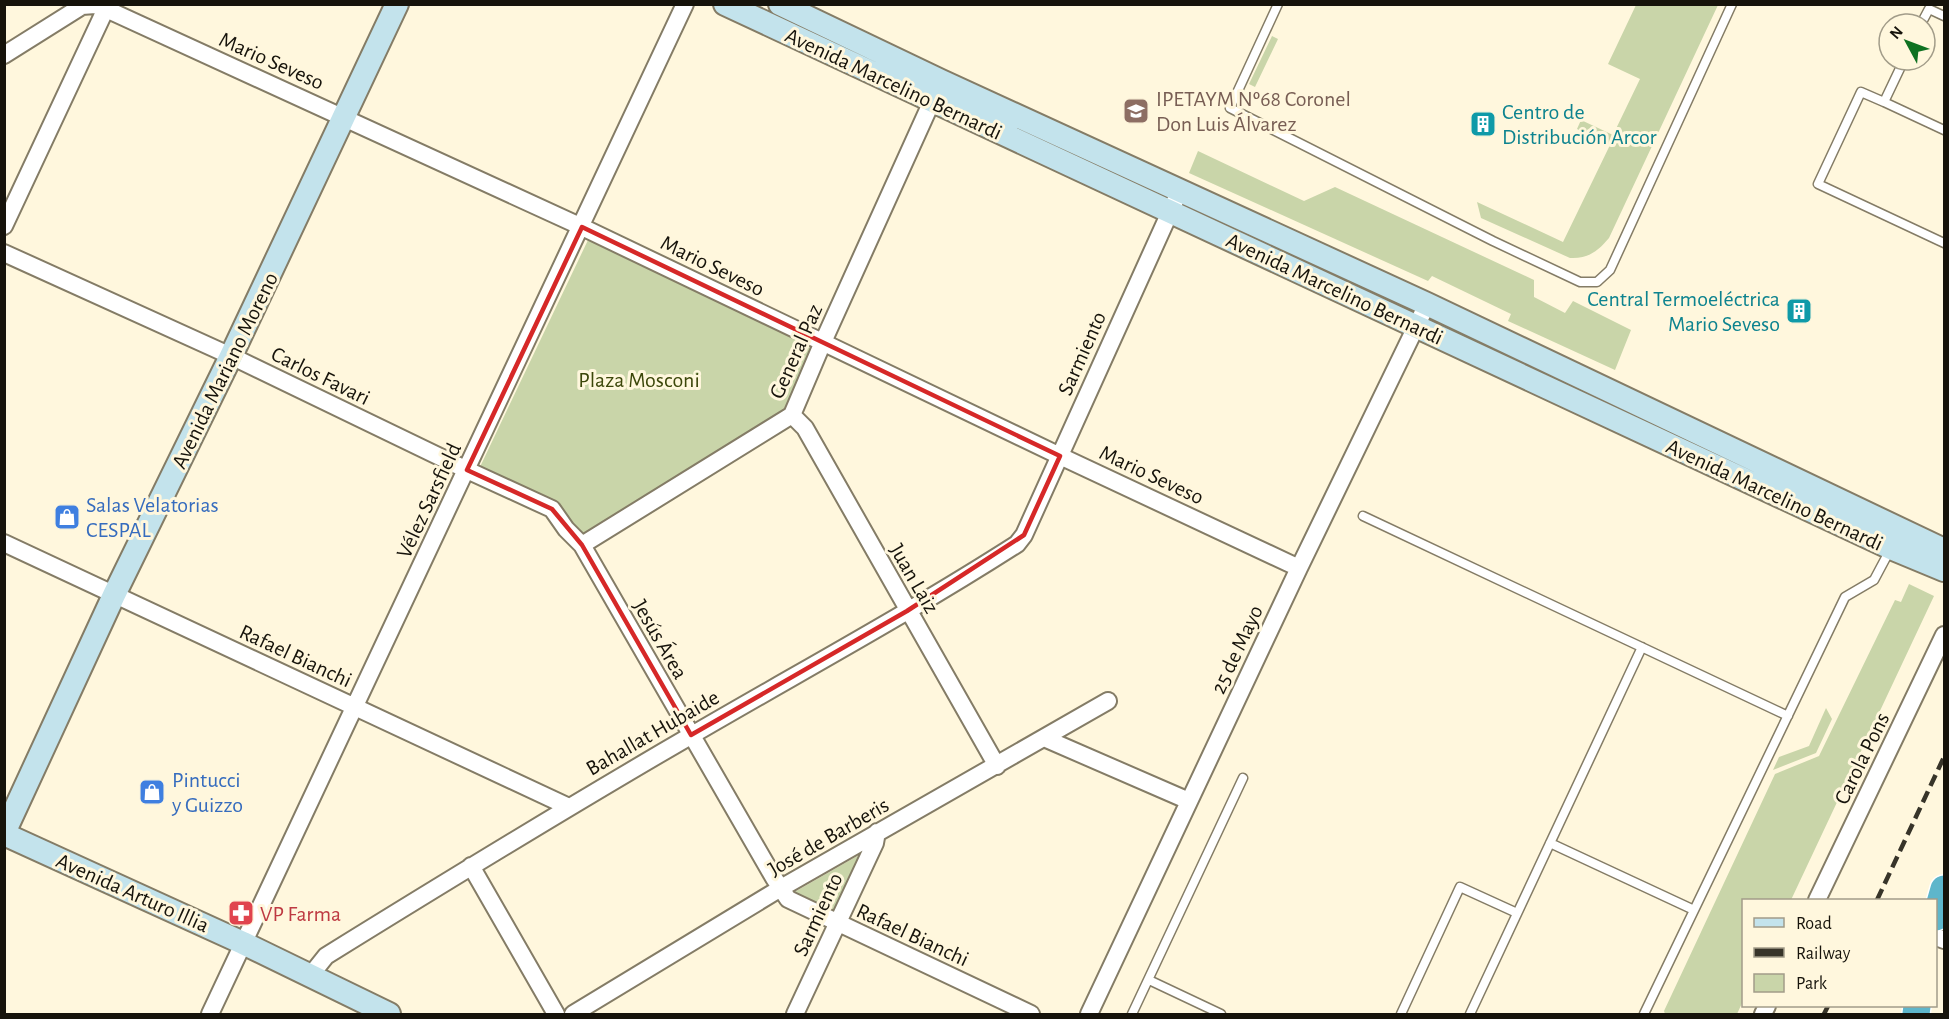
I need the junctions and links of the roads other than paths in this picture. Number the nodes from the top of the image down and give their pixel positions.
1 (397, 4) edge
2 (685, 4) edge
3 (725, 4) edge
4 (780, 4) edge
5 (1278, 4) edge
6 (1732, 4) edge
7 (107, 7) edge
8 (1924, 7) edge
9 (1944, 16) edge
10 (4, 55) edge
11 (1898, 72) edge
12 (936, 91) junction
13 (1884, 102) junction
14 (344, 117) junction
15 (1944, 130) edge
16 (1180, 190) junction
17 (1170, 211) junction
18 (4, 226) edge
19 (582, 227) junction
20 (1944, 243) edge
21 (4, 253) edge
22 (1427, 304) junction
23 (1417, 326) junction
24 (823, 342) junction
25 (231, 356) junction
26 (792, 415) junction
27 (1059, 456) junction
28 (467, 470) junction
29 (552, 509) joint
30 (1363, 516) dead end
31 (1024, 535) joint
32 (1895, 538) junction
33 (4, 543) edge
34 (582, 545) junction
35 (1944, 550) edge
36 (1299, 568) junction
37 (1944, 570) edge
38 (114, 595) junction
39 (907, 611) junction
40 (1944, 635) edge
41 (1642, 647) junction
42 (1108, 701) dead end
43 (354, 708) junction
44 (1788, 716) junction
45 (691, 735) junction
46 (1044, 738) junction
47 (997, 765) junction
48 (1243, 778) dead end
49 (1188, 801) junction
50 (569, 807) junction
51 (877, 832) junction
52 (4, 834) edge
53 (1550, 843) junction
54 (471, 866) junction
55 (781, 888) junction
56 (1944, 889) edge
57 (1817, 899) edge
58 (1694, 910) junction
59 (1937, 911) edge
60 (1517, 913) junction
61 (838, 923) junction
62 (243, 942) junction
63 (310, 976) junction
64 (1149, 980) junction
65 (210, 1014) edge
66 (389, 1014) edge
67 (556, 1014) edge
68 (573, 1014) edge
69 (795, 1014) edge
70 (1030, 1014) edge
71 (1089, 1014) edge
72 (1132, 1014) edge
73 (1221, 1014) edge
74 (1401, 1014) edge
75 (1470, 1014) edge
76 (1644, 1014) edge

1 - 14 main road, Avenida Mariano Moreno
2 - 19 street, Vélez Sarsfield
3 - 12 main road, Avenida Marcelino Bernardi
4 - 12 main road, Avenida Marcelino Bernardi
5 - 6 lane
7 - 10 street
7 - 14 street, Mario Seveso
7 - 18 street
8 - 9 lane
11 - 13 lane
12 - 16 main road, Avenida Marcelino Bernardi
12 - 17 main road, Avenida Marcelino Bernardi
12 - 24 street, General Paz
13 - 15 lane
13 - 20 lane
14 - 19 street, Mario Seveso
14 - 25 main road, Avenida Mariano Moreno
16 - 17 street, Sarmiento
16 - 22 main road, Avenida Marcelino Bernardi
17 - 23 main road, Avenida Marcelino Bernardi
17 - 27 street, Sarmiento
19 - 24 street, Mario Seveso
19 - 28 street, Vélez Sarsfield
21 - 25 street, Carlos Favari
22 - 23 street, 25 de Mayo
22 - 32 main road, Avenida Marcelino Bernardi
23 - 32 main road, Avenida Marcelino Bernardi
23 - 36 street, 25 de Mayo
24 - 26 street, General Paz
24 - 27 street, Mario Seveso
25 - 28 street, Carlos Favari
25 - 38 main road, Avenida Mariano Moreno
26 - 34 street, General Paz
26 - 39 street, Juan Laiz
27 - 31 street, Sarmiento
27 - 36 street, Mario Seveso
28 - 29 street, Carlos Favari
28 - 43 street, Vélez Sarsfield
29 - 34 street, Jesús Área
30 - 41 lane
31 - 39 street, Bahallat Hubaide
32 - 35 main road, Avenida Marcelino Bernardi
32 - 37 main road, Avenida Marcelino Bernardi
32 - 44 lane
33 - 38 street, Rafael Bianchi
34 - 45 street, Jesús Área
36 - 49 street, 25 de Mayo
38 - 43 street, Rafael Bianchi
38 - 52 main road, Avenida Mariano Moreno
39 - 45 street, Bahallat Hubaide
39 - 47 street, Juan Laiz
40 - 57 street, Carola Pons
41 - 44 lane
41 - 53 lane
42 - 46 street, José de Barberis
43 - 50 street, Rafael Bianchi
43 - 62 street, Vélez Sarsfield
44 - 58 lane
45 - 50 street, Bahallat Hubaide
45 - 55 street, Jesús Área
46 - 47 street, José de Barberis
46 - 49 street
47 - 51 street, José de Barberis
48 - 64 lane
49 - 71 street, 25 de Mayo
50 - 54 street, Bahallat Hubaide
51 - 55 street, José de Barberis
51 - 61 street, Sarmiento
52 - 62 main road, Avenida Arturo Illia
53 - 58 lane
53 - 60 lane
54 - 63 street, Bahallat Hubaide
54 - 67 street
55 - 61 street, Rafael Bianchi
55 - 68 street, José de Barberis
56 - 59 highway
58 - 76 lane
60 - 74 lane
60 - 75 lane
61 - 69 street, Sarmiento
61 - 70 street, Rafael Bianchi
62 - 63 main road, Avenida Arturo Illia
62 - 65 street, Vélez Sarsfield
63 - 66 main road, Avenida Arturo Illia
64 - 72 lane
64 - 73 lane

